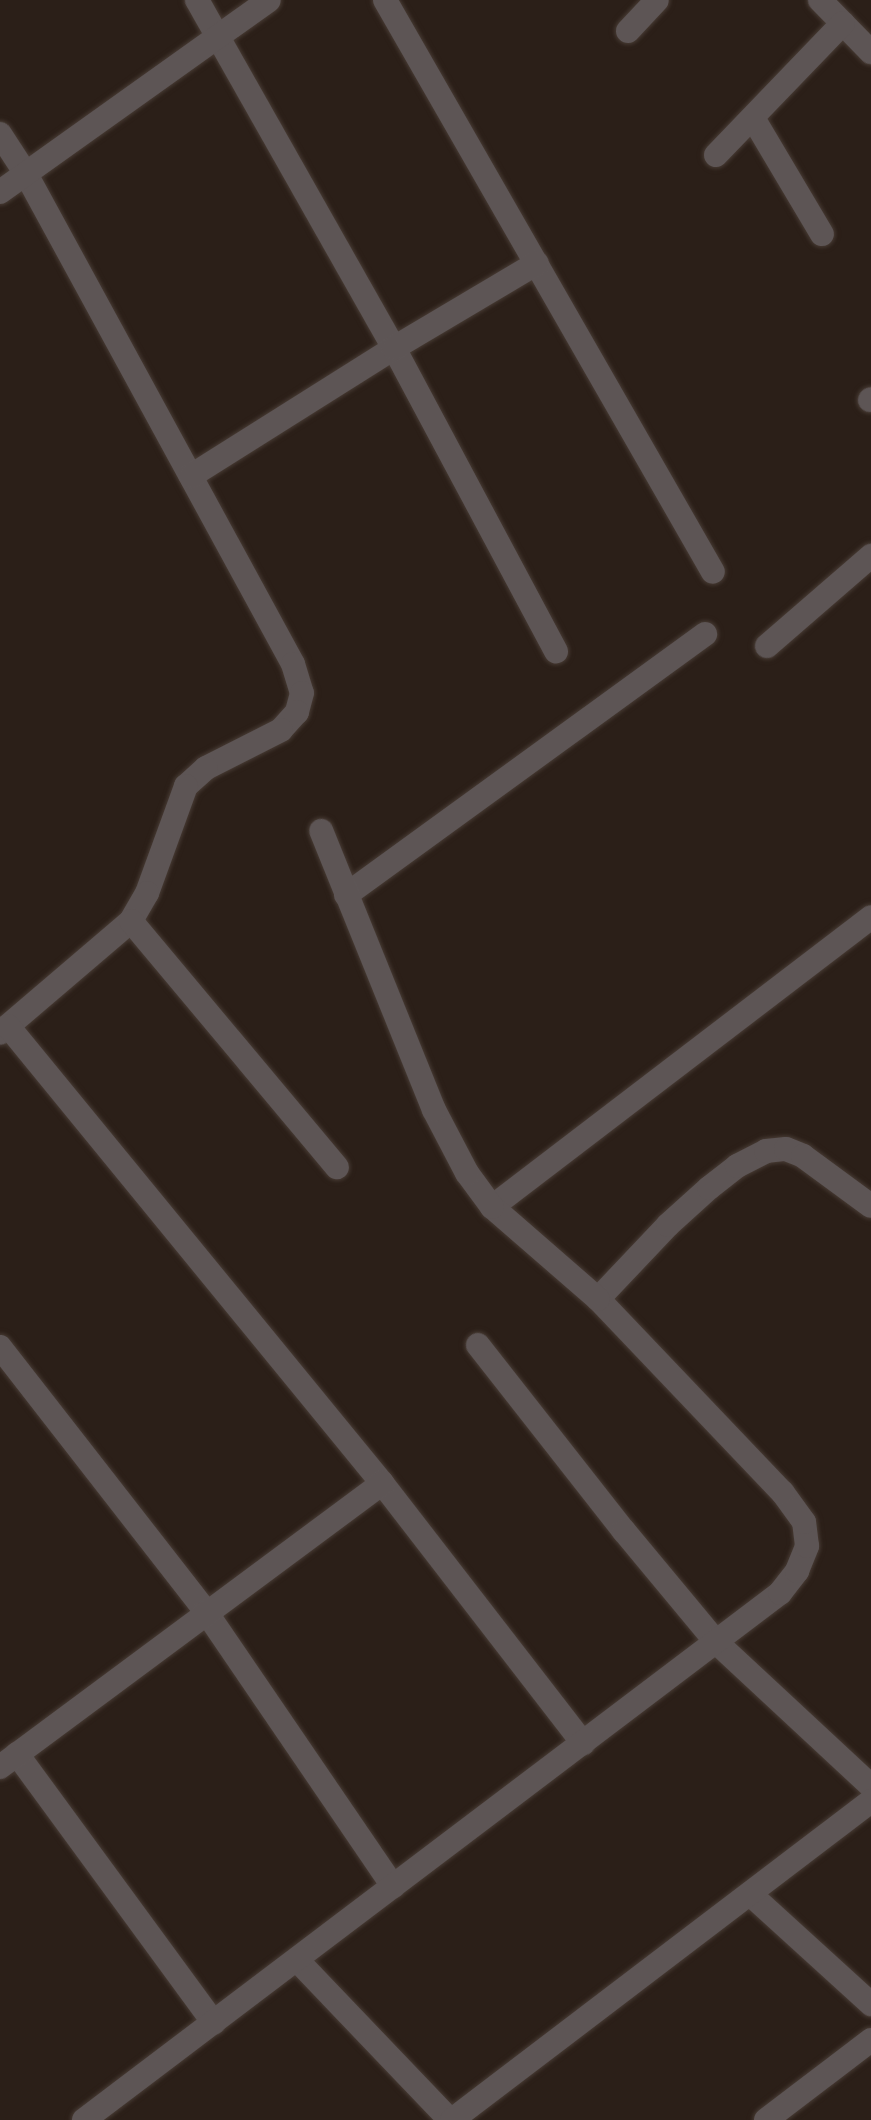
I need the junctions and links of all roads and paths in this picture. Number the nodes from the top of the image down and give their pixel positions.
1 (197, 0) edge
2 (269, 0) edge
3 (385, 0) edge
4 (657, 0) edge
5 (820, 0) edge
6 (843, 23) junction
7 (628, 31) dead end
8 (219, 36) junction
9 (871, 52) edge
10 (753, 118) junction
11 (0, 134) edge
12 (716, 155) dead end
13 (26, 174) junction
14 (0, 192) edge
15 (822, 234) dead end
16 (537, 263) junction
17 (394, 348) junction
18 (191, 476) junction
19 (871, 556) edge
20 (713, 572) dead end
21 (705, 634) dead end
22 (767, 646) dead end
23 (556, 651) dead end
24 (321, 831) dead end
25 (346, 895) junction
26 (871, 917) edge
27 (131, 921) junction
28 (4, 1030) edge
29 (337, 1167) dead end
30 (871, 1206) edge
31 (492, 1207) junction
32 (598, 1299) junction
33 (478, 1345) dead end
34 (0, 1347) edge
35 (382, 1483) junction
36 (206, 1612) junction
37 (716, 1642) junction
38 (583, 1743) junction
39 (9, 1760) edge
40 (871, 1786) edge
41 (871, 1801) edge
42 (393, 1886) junction
43 (750, 1894) junction
44 (297, 1960) junction
45 (871, 2004) edge
46 (214, 2023) junction
47 (871, 2040) edge
48 (84, 2120) edge
49 (451, 2120) edge
50 (766, 2120) edge

1 - 8 street
2 - 8 street
3 - 16 street
4 - 7 street
5 - 6 street
6 - 9 street
6 - 10 street
8 - 13 street
8 - 17 street
10 - 12 street
10 - 15 street
11 - 13 street
13 - 14 street
13 - 18 street
16 - 17 street
16 - 20 street
17 - 18 street
17 - 23 street
18 - 27 street
19 - 22 street
21 - 25 street
24 - 25 street
25 - 31 street
26 - 31 street
27 - 28 street
27 - 29 street
28 - 35 street
30 - 32 street
31 - 32 street
32 - 37 street
33 - 37 street
34 - 36 street
35 - 36 street
35 - 38 street
36 - 39 street
36 - 42 street
37 - 38 street
37 - 40 street
38 - 42 street
39 - 46 street
41 - 43 street
42 - 44 street
43 - 45 street
43 - 49 street
44 - 46 street
44 - 49 street
46 - 48 street
47 - 50 street

